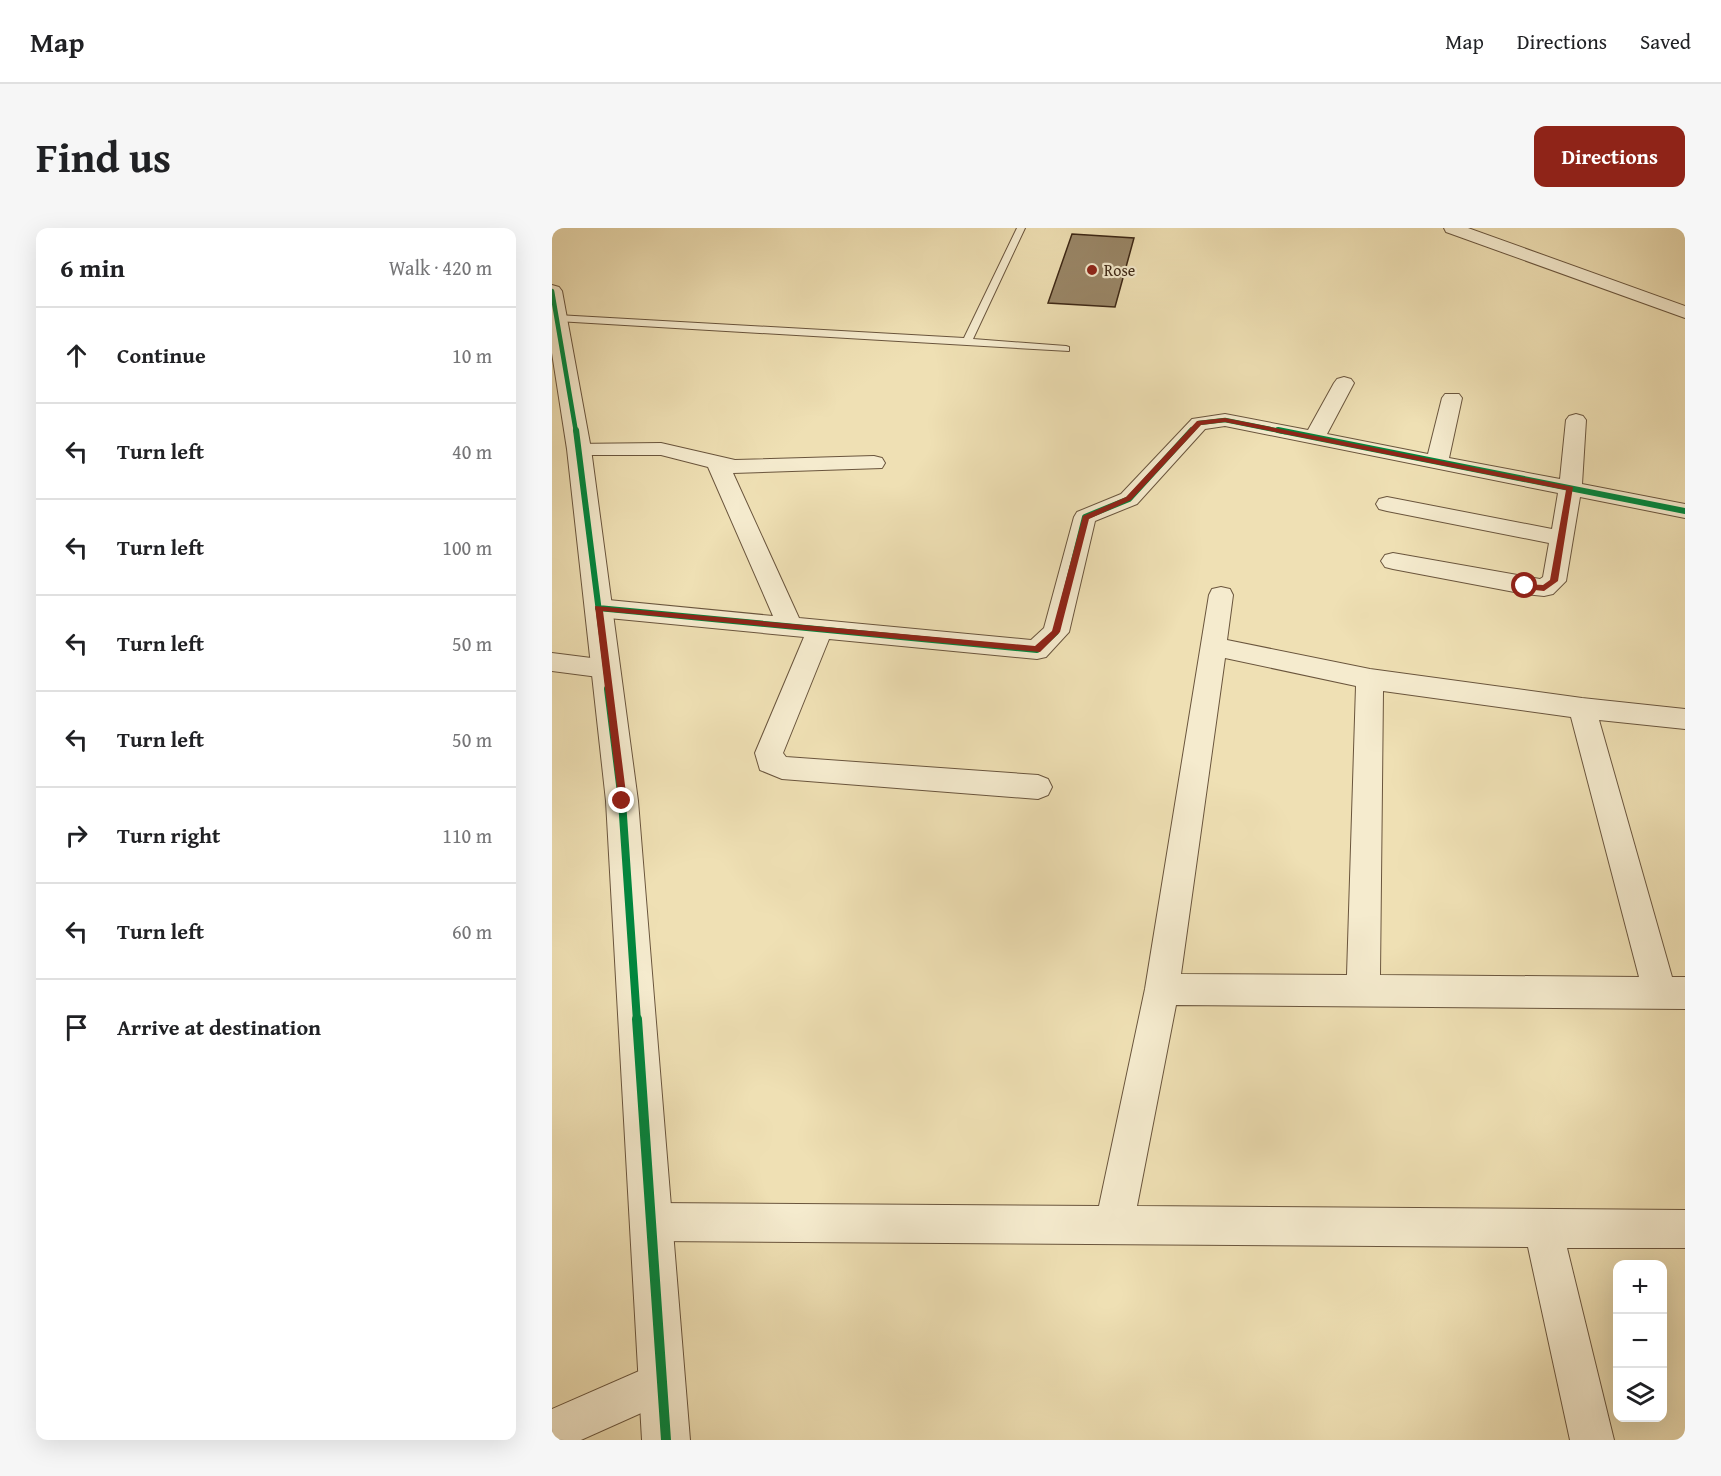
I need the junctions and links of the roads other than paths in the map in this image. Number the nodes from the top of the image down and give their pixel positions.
1 (1021, 228) edge
2 (1452, 228) edge
3 (554, 305) edge
4 (1685, 312) edge
5 (967, 341) junction
6 (1066, 349) dead end
7 (1344, 383) dead end
8 (1452, 398) dead end
9 (1576, 420) dead end
10 (1314, 439) junction
11 (579, 449) junction
12 (717, 462) junction
13 (874, 463) dead end
14 (1437, 463) junction
15 (1570, 489) junction
16 (1387, 504) dead end
17 (1685, 511) edge
18 (1561, 538) junction
19 (1393, 561) dead end
20 (1221, 595) dead end
21 (598, 608) junction
22 (790, 626) junction
23 (820, 629) junction
24 (1213, 646) junction
25 (552, 662) edge
26 (606, 668) junction
27 (1370, 679) junction
28 (1582, 708) junction
29 (1685, 719) edge
30 (1038, 787) dead end
31 (1162, 988) junction
32 (1363, 990) junction
33 (1672, 993) edge
34 (651, 1222) junction
35 (1114, 1225) junction
36 (1543, 1228) junction
37 (1685, 1230) edge
38 (662, 1382) junction
39 (552, 1431) edge
40 (666, 1440) edge
41 (1592, 1440) edge

1 - 5 lane
2 - 4 street
3 - 5 lane
3 - 11 street
5 - 6 lane
7 - 10 street
8 - 14 street
9 - 15 street
10 - 14 street
10 - 23 street
11 - 12 street
11 - 21 street
12 - 13 street
12 - 22 street
14 - 15 street
15 - 17 street
15 - 18 street
16 - 18 street
18 - 19 street
20 - 24 street
21 - 22 street
21 - 26 street
22 - 23 street
23 - 30 street
24 - 27 street
24 - 31 street
25 - 26 street
26 - 34 street
27 - 28 street
27 - 32 street
28 - 29 street
28 - 33 street
31 - 32 street
31 - 35 street
32 - 33 street
34 - 35 street
34 - 38 street
35 - 36 street
36 - 37 street
36 - 41 street
38 - 39 street
38 - 40 street

